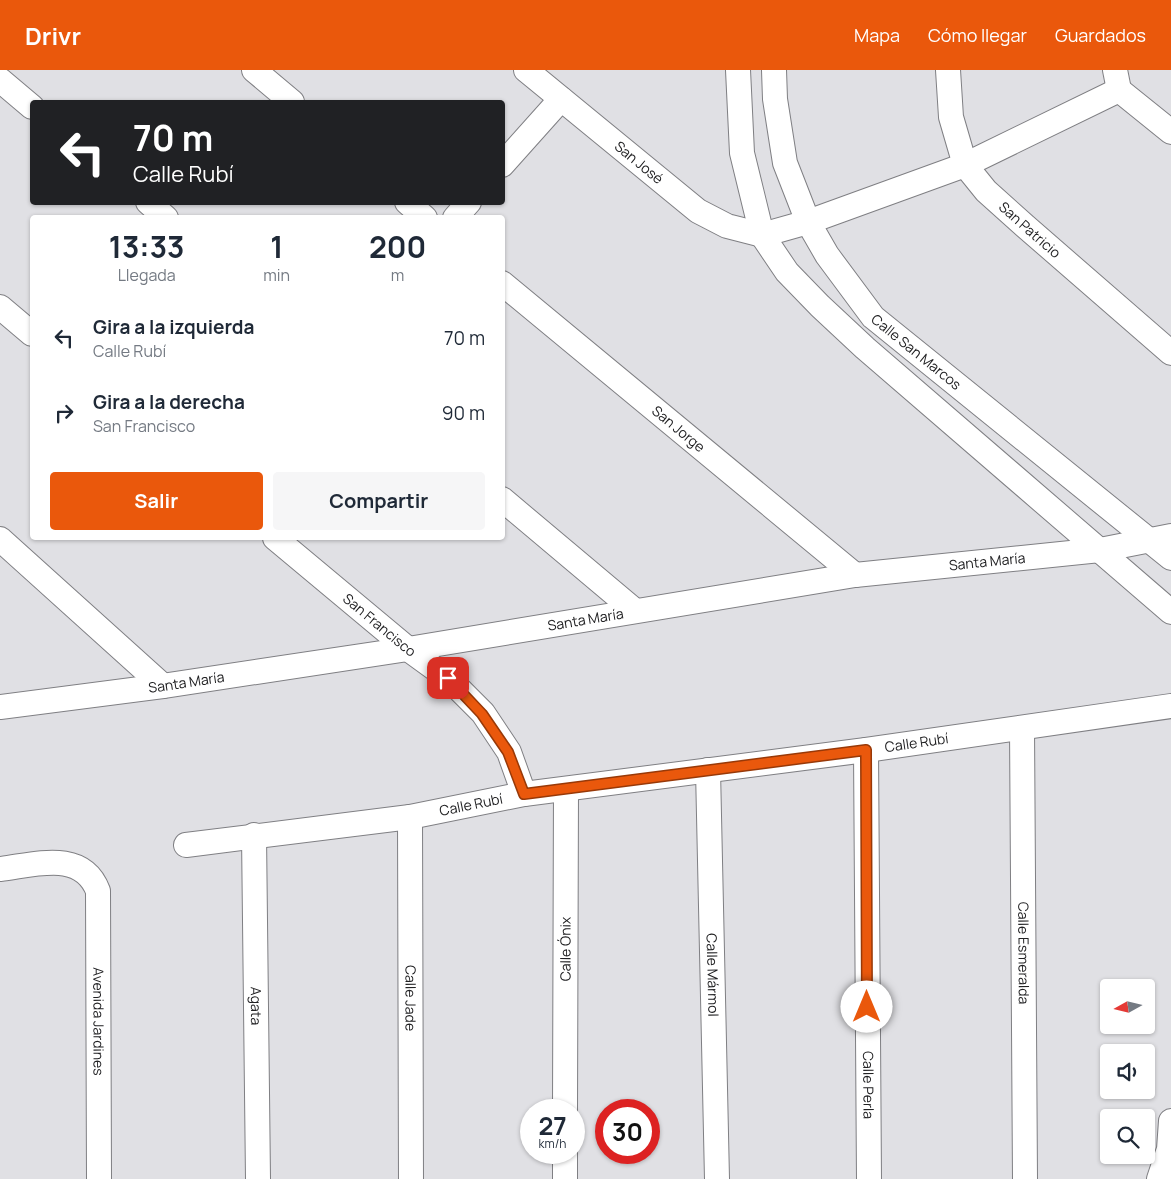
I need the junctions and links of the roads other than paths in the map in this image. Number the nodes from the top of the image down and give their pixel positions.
1 (254, 70) edge
2 (526, 70) edge
3 (738, 70) edge
4 (774, 70) edge
5 (948, 70) edge
6 (0, 80) edge
7 (1117, 80) edge
8 (562, 99) junction
9 (290, 100) edge
10 (30, 105) edge
11 (1171, 132) edge
12 (505, 162) edge
13 (965, 165) junction
14 (151, 205) edge
15 (410, 205) edge
16 (466, 205) edge
17 (163, 215) edge
18 (422, 215) edge
19 (458, 215) edge
20 (808, 222) junction
21 (762, 235) junction
22 (505, 285) edge
23 (0, 307) edge
24 (30, 332) edge
25 (1171, 352) edge
26 (505, 502) edge
27 (1160, 537) edge
28 (0, 539) edge
29 (277, 540) edge
30 (1100, 550) junction
31 (1171, 558) edge
32 (855, 575) junction
33 (634, 610) junction
34 (1171, 612) edge
35 (408, 648) junction
36 (163, 686) junction
37 (1171, 706) edge
38 (0, 707) edge
39 (1022, 728) junction
40 (866, 750) junction
41 (708, 770) junction
42 (566, 788) junction
43 (524, 794) junction
44 (410, 817) junction
45 (254, 835) junction
46 (186, 844) dead end
47 (0, 869) edge
48 (565, 1099) edge
49 (1171, 1121) edge
50 (565, 1164) edge
51 (99, 1179) edge
52 (258, 1179) edge
53 (411, 1179) edge
54 (565, 1179) edge
55 (717, 1179) edge
56 (869, 1179) edge
57 (1025, 1179) edge
58 (1159, 1179) edge

1 - 9 street
2 - 8 street, San José
3 - 21 street
4 - 20 street, Calle San Marcos
5 - 13 street, San Patricio
6 - 10 street
7 - 11 street
7 - 13 street
8 - 12 street
8 - 21 street, San José
13 - 20 street
13 - 25 street, San Patricio
14 - 17 street
15 - 18 street
16 - 19 street
20 - 21 street
20 - 27 street, Calle San Marcos
21 - 30 street
22 - 32 street, San Jorge
23 - 24 street
26 - 33 street
27 - 30 street, Santa María
27 - 31 street, Calle San Marcos
28 - 36 street
29 - 35 street, San Francisco
30 - 32 street, Santa María
30 - 34 street
32 - 33 street, Santa María
33 - 35 street, Santa María
35 - 36 street, Santa María
35 - 43 street, San Francisco
36 - 38 street, Santa María
37 - 39 street, Calle Rubí
39 - 40 street, Calle Rubí
39 - 57 street, Calle Esmeralda
40 - 41 street, Calle Rubí
40 - 56 street, Calle Perla
41 - 42 street, Calle Rubí
41 - 55 street, Calle Mármol
42 - 43 street, Calle Rubí
42 - 48 street, Calle Ónix
43 - 44 street, Calle Rubí
44 - 45 street, Calle Rubí
44 - 53 street, Calle Jade
45 - 46 street, Calle Rubí
45 - 52 street, Agata
47 - 51 street, Avenida Jardines
49 - 58 street
50 - 54 street

